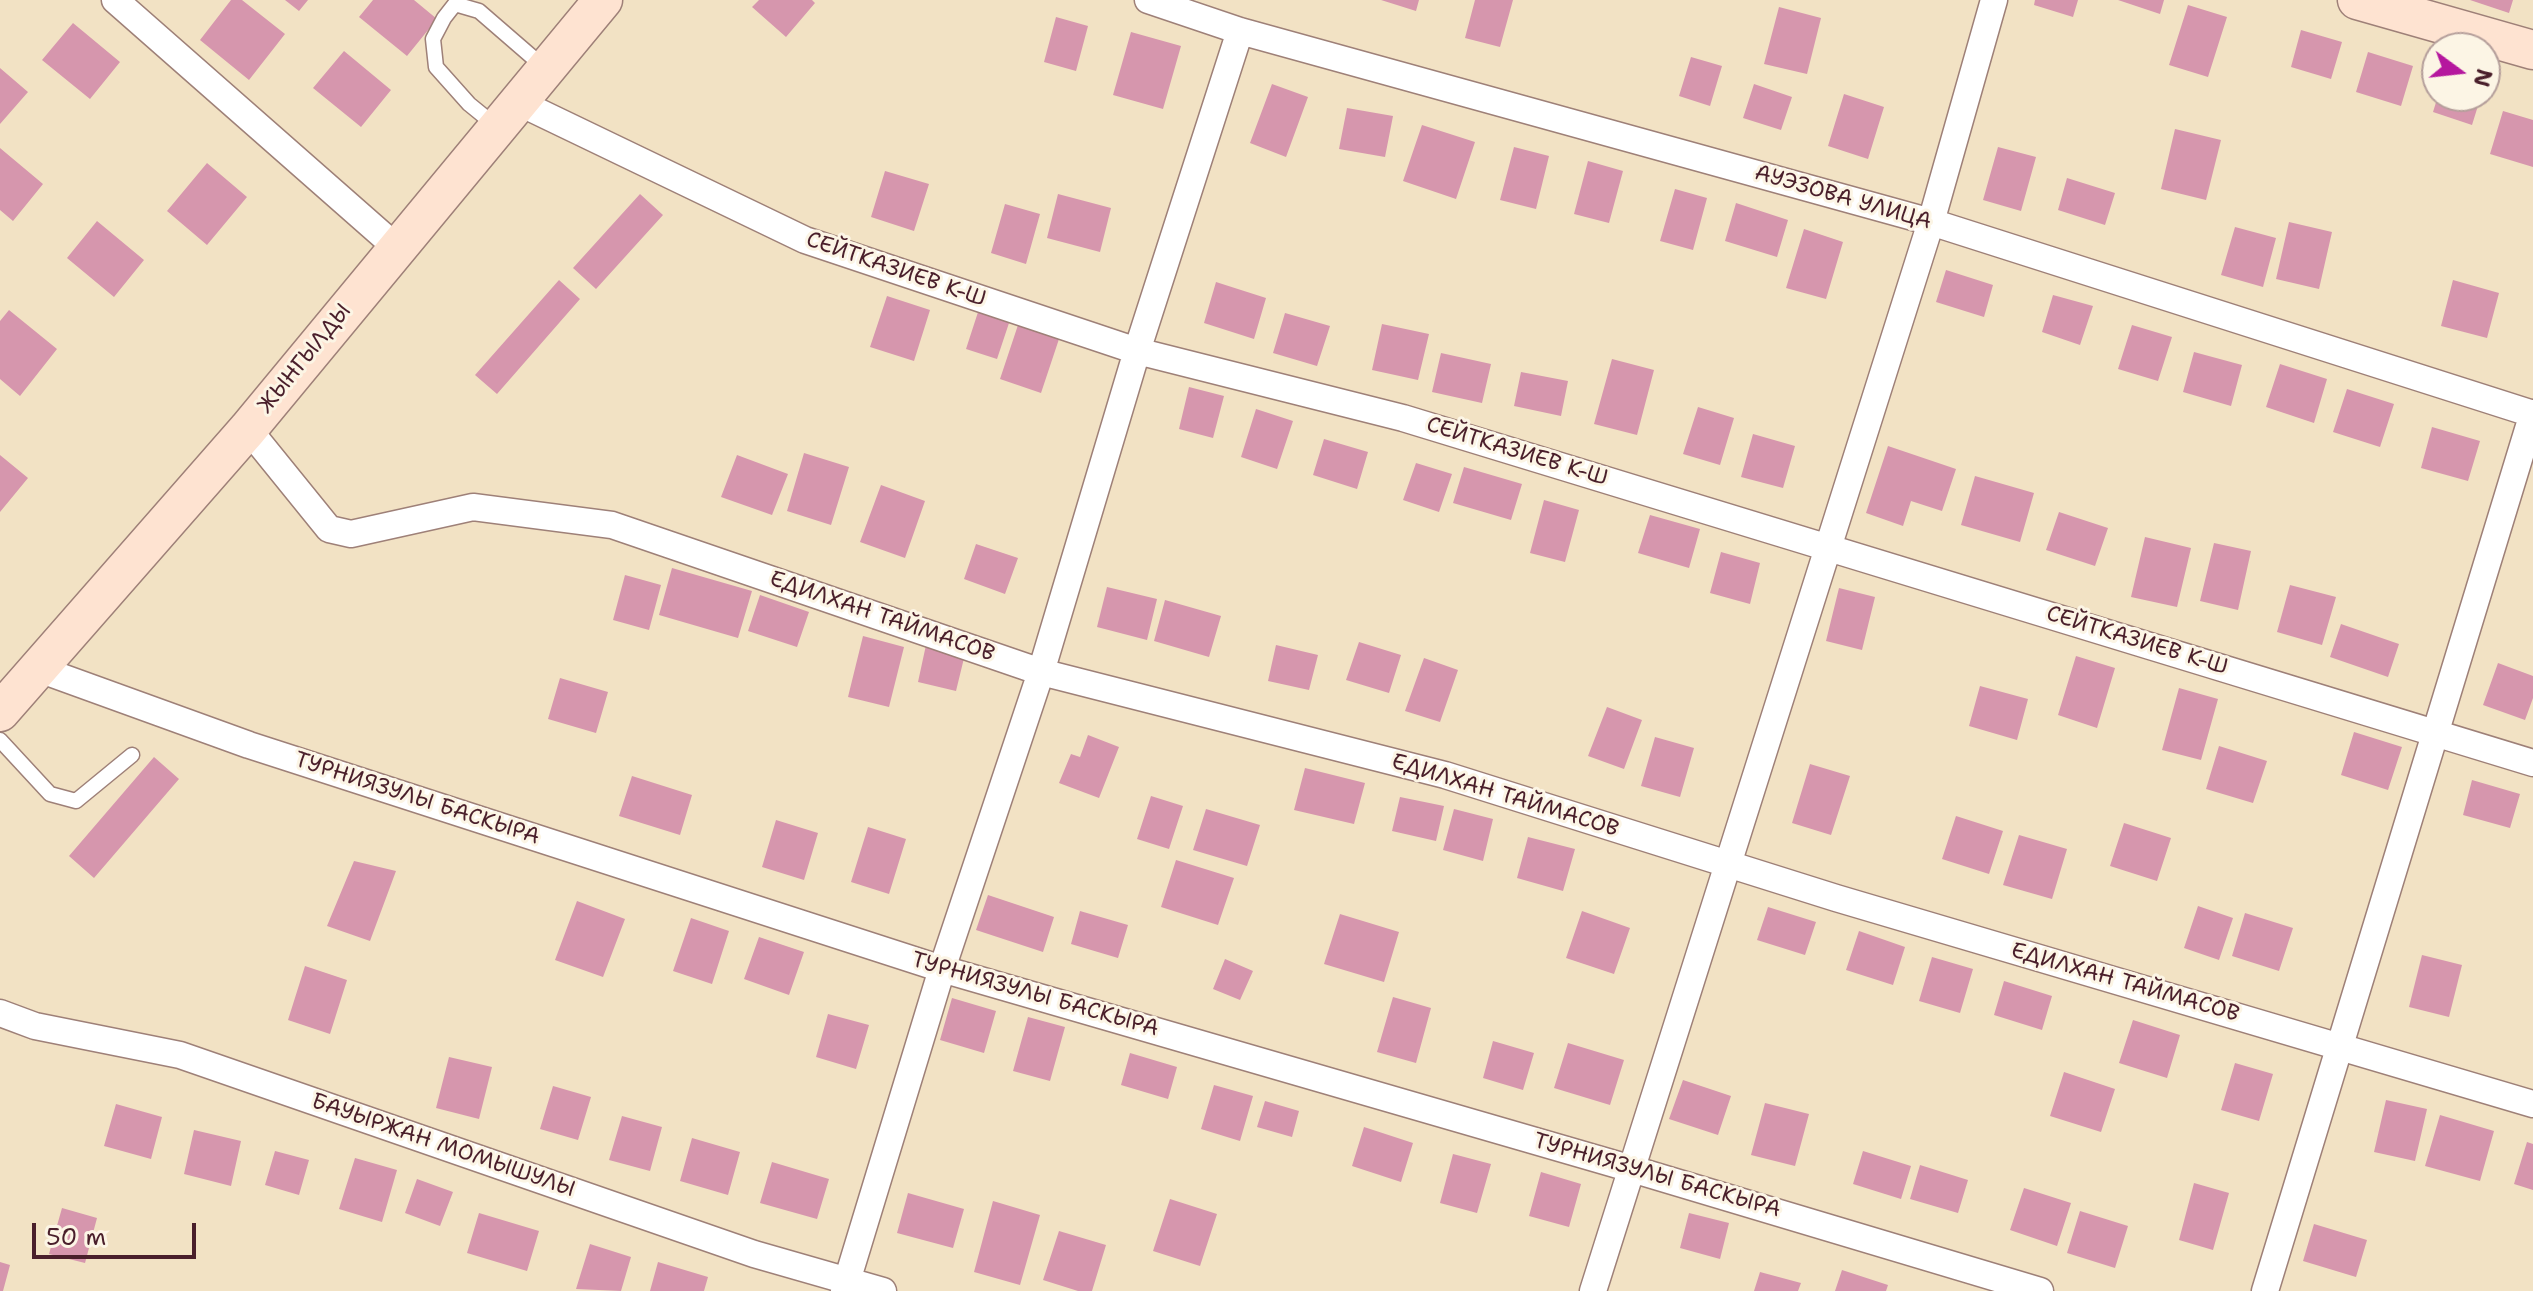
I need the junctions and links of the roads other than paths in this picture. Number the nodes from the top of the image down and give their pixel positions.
1 (115, 0) edge
2 (603, 0) edge
3 (1148, 0) edge
4 (1994, 0) edge
5 (2357, 0) edge
6 (1240, 31) junction
7 (2533, 50) edge
8 (546, 69) junction
9 (508, 115) junction
10 (1931, 222) junction
11 (397, 248) junction
12 (1137, 351) junction
13 (2533, 413) edge
14 (248, 429) junction
15 (1827, 545) junction
16 (39, 669) junction
17 (1041, 672) junction
18 (3, 701) edge
19 (2434, 733) junction
20 (0, 740) edge
21 (132, 755) dead end
22 (2533, 763) edge
23 (1729, 864) junction
24 (942, 969) junction
25 (0, 1013) edge
26 (2340, 1047) junction
27 (2533, 1104) edge
28 (1632, 1169) junction
29 (846, 1286) edge
30 (883, 1291) edge
31 (1593, 1291) edge
32 (2040, 1291) edge
33 (2265, 1291) edge

1 - 11 street
2 - 8 street, ЖЫНГЫЛДЫ
3 - 6 street, АУЭЗОВА УЛИЦА
4 - 10 street
5 - 7 street
6 - 10 street, АУЭЗОВА УЛИЦА
6 - 12 street
8 - 9 street, ЖЫНГЫЛДЫ
8 - 9 lane
9 - 11 street, ЖЫНГЫЛДЫ
9 - 12 street, СЕЙТКАЗИЕВ К-Ш
10 - 13 street, АУЭЗОВА УЛИЦА
10 - 15 street
11 - 14 street, ЖЫНГЫЛДЫ
12 - 15 street, СЕЙТКАЗИЕВ К-Ш
12 - 17 street
13 - 19 street
14 - 16 street, ЖЫНГЫЛДЫ
14 - 17 street, ЕДИЛХАН ТАЙМАСОВ
15 - 19 street, СЕЙТКАЗИЕВ К-Ш
15 - 23 street
16 - 18 street, ЖЫНГЫЛДЫ
16 - 24 street, ТУРНИЯЗУЛЫ БАСКЫРА
17 - 23 street, ЕДИЛХАН ТАЙМАСОВ
17 - 24 street
19 - 22 street, СЕЙТКАЗИЕВ К-Ш
19 - 26 street
20 - 21 lane
23 - 26 street, ЕДИЛХАН ТАЙМАСОВ
23 - 28 street
24 - 28 street, ТУРНИЯЗУЛЫ БАСКЫРА
24 - 29 street
25 - 29 street, БАУЫРЖАН МОМЫШУЛЫ
26 - 27 street, ЕДИЛХАН ТАЙМАСОВ
26 - 33 street
28 - 31 street
28 - 32 street, ТУРНИЯЗУЛЫ БАСКЫРА
29 - 30 street, БАУЫРЖАН МОМЫШУЛЫ

